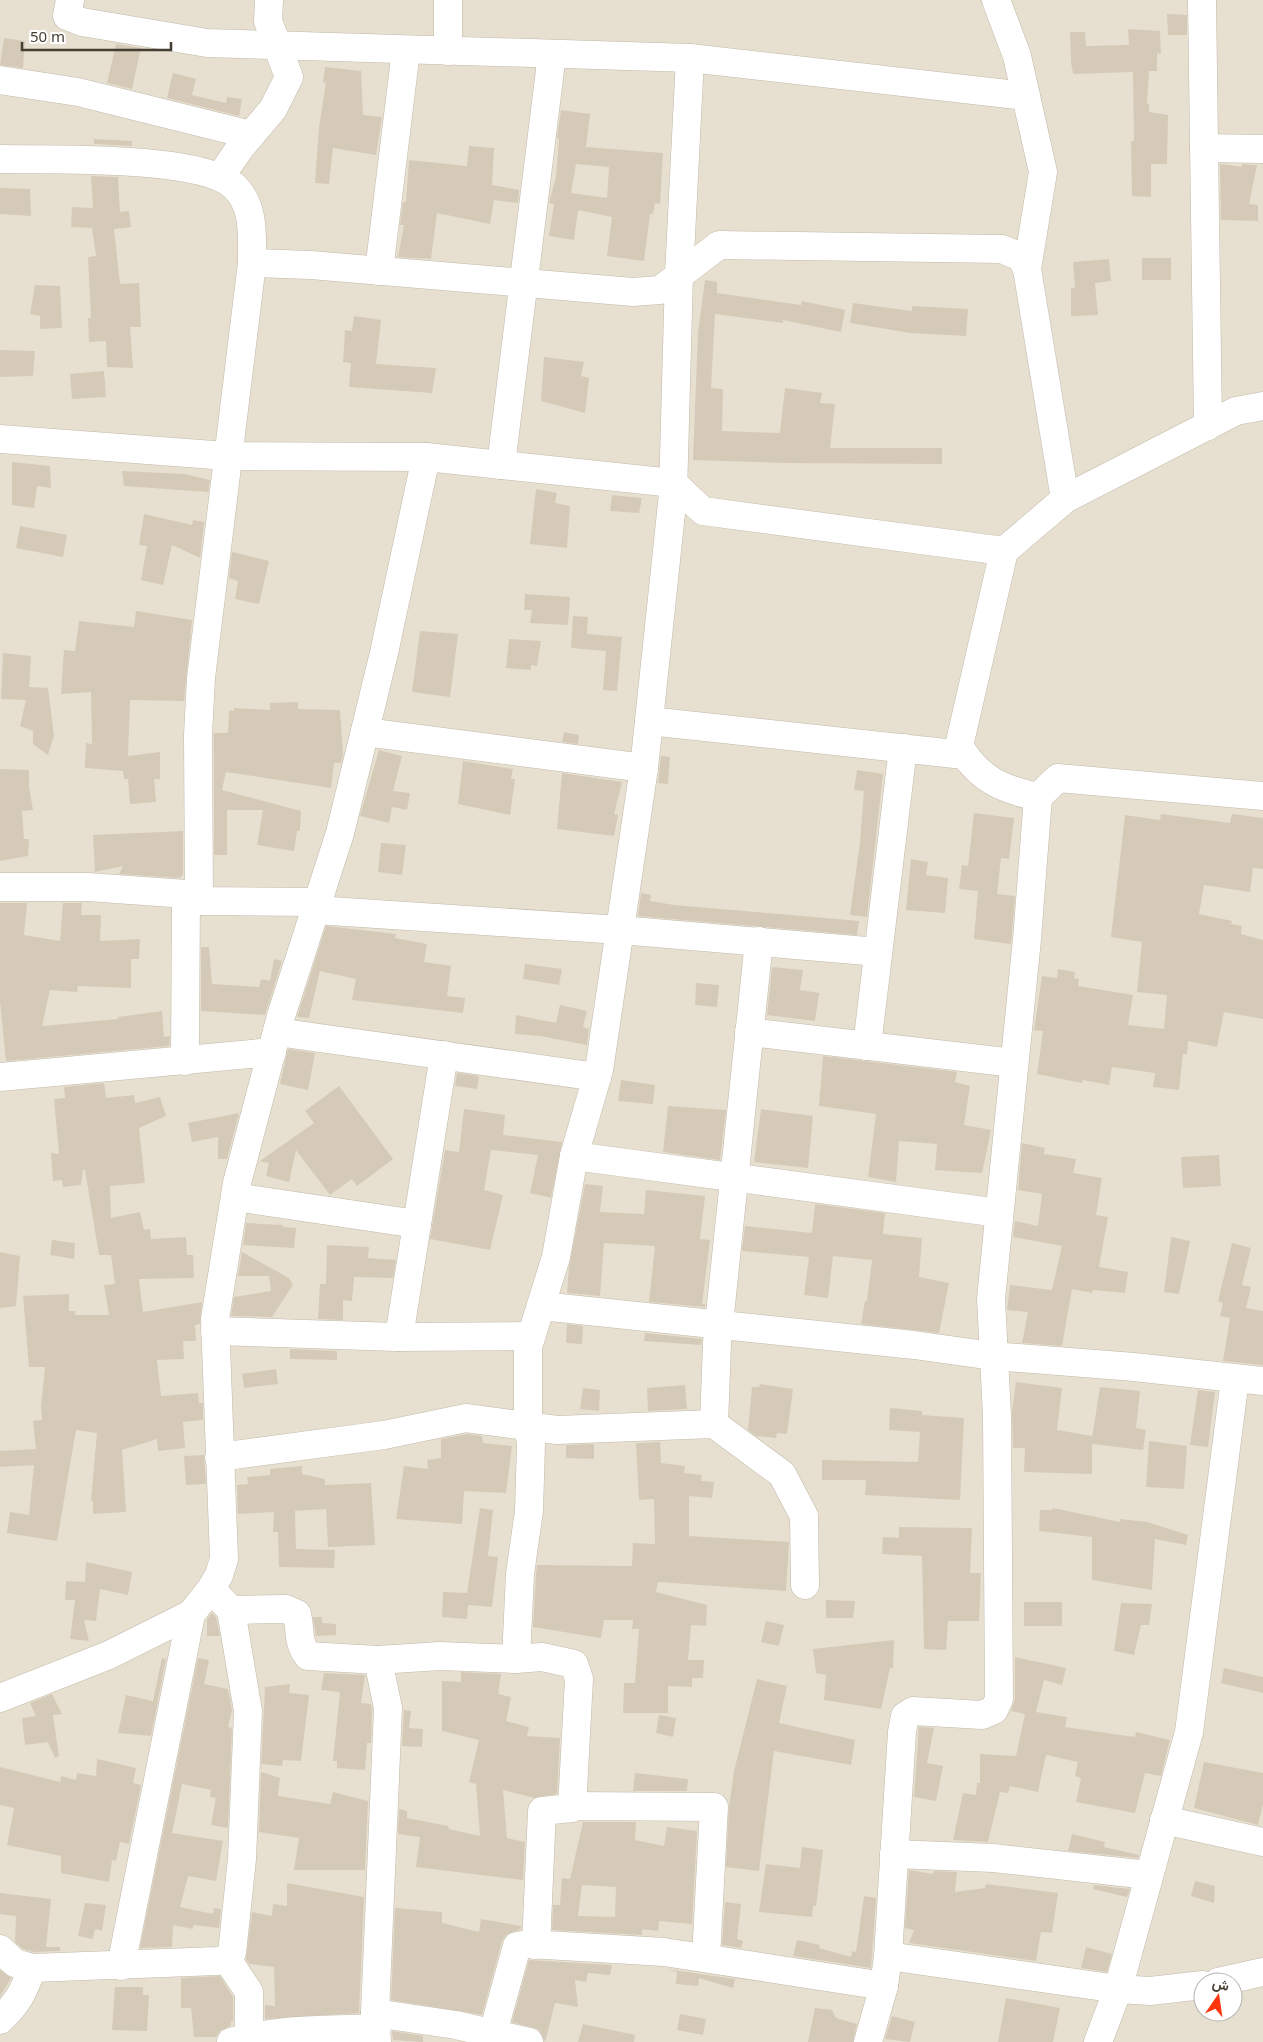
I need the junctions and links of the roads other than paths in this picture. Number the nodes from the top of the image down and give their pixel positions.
1 (70, 0) edge
2 (269, 0) edge
3 (448, 0) edge
4 (996, 0) edge
5 (1202, 0) edge
6 (277, 46) junction
7 (406, 50) junction
8 (448, 52) junction
9 (552, 54) junction
10 (690, 58) junction
11 (0, 80) edge
12 (1026, 96) junction
13 (251, 134) junction
14 (1204, 148) junction
15 (1263, 149) edge
16 (0, 159) edge
17 (220, 177) junction
18 (252, 263) junction
19 (1027, 269) junction
20 (379, 271) junction
21 (679, 275) junction
22 (522, 282) junction
23 (1263, 406) edge
24 (1208, 426) junction
25 (0, 440) edge
26 (227, 456) junction
27 (426, 457) junction
28 (501, 465) junction
29 (673, 483) junction
30 (1065, 499) junction
31 (1004, 551) junction
32 (649, 721) junction
33 (365, 732) junction
34 (903, 748) junction
35 (964, 755) junction
36 (644, 768) junction
37 (1263, 796) edge
38 (1038, 797) junction
39 (0, 887) edge
40 (192, 897) junction
41 (316, 906) junction
42 (620, 930) junction
43 (759, 941) junction
44 (878, 952) junction
45 (749, 1032) junction
46 (274, 1042) junction
47 (867, 1046) junction
48 (444, 1056) junction
49 (186, 1061) junction
50 (1014, 1063) junction
51 (0, 1077) edge
52 (597, 1077) junction
53 (574, 1156) junction
54 (734, 1178) junction
55 (235, 1197) junction
56 (1000, 1213) junction
57 (417, 1224) junction
58 (541, 1306) junction
59 (719, 1325) junction
60 (215, 1332) junction
61 (531, 1336) junction
62 (399, 1337) junction
63 (993, 1356) junction
64 (1235, 1378) junction
65 (1263, 1381) edge
66 (714, 1424) junction
67 (528, 1426) junction
68 (219, 1457) junction
69 (804, 1585) dead end
70 (211, 1589) junction
71 (231, 1610) junction
72 (191, 1614) junction
73 (516, 1659) junction
74 (378, 1660) junction
75 (0, 1698) edge
76 (572, 1806) junction
77 (1164, 1820) junction
78 (1263, 1842) edge
79 (894, 1854) junction
80 (1148, 1875) junction
81 (536, 1945) junction
82 (0, 1949) edge
83 (888, 1956) junction
84 (706, 1958) junction
85 (227, 1959) junction
86 (122, 1966) junction
87 (32, 1968) junction
88 (1263, 1972) edge
89 (1243, 1976) edge
90 (884, 1986) junction
91 (1193, 1986) edge
92 (1118, 1989) junction
93 (0, 2020) edge
94 (376, 2028) edge
95 (493, 2033) junction
96 (240, 2039) edge
97 (532, 2041) edge
98 (868, 2042) edge
99 (1098, 2042) edge

1 - 6 street
2 - 6 street
3 - 8 street
4 - 12 street
5 - 14 street
6 - 7 street
6 - 13 street
7 - 8 street
7 - 20 street
8 - 9 street
9 - 10 street
9 - 22 street
10 - 12 street
10 - 21 street
11 - 13 street
12 - 19 street
13 - 17 street
14 - 15 street
14 - 24 street
16 - 17 street
17 - 18 street
18 - 20 street
18 - 26 street
19 - 21 street
19 - 30 street
20 - 22 street
21 - 22 street
21 - 29 street
22 - 28 street
23 - 24 street
24 - 30 street
25 - 26 street
26 - 27 street
26 - 40 street
27 - 28 street
27 - 33 street
28 - 29 street
29 - 31 street
29 - 32 street
30 - 31 street
31 - 35 street
32 - 34 street
32 - 36 street
33 - 36 street
33 - 41 street
34 - 35 street
34 - 44 street
35 - 38 street
36 - 42 street
37 - 38 street
38 - 50 street
39 - 40 street
40 - 41 street
40 - 49 street
41 - 42 street
41 - 46 street
42 - 43 street
42 - 52 street
43 - 44 street
43 - 45 street
44 - 47 street
45 - 47 street
45 - 54 street
46 - 48 street
46 - 49 street
46 - 55 street
47 - 50 street
48 - 52 street
48 - 57 street
49 - 51 street
50 - 56 street
52 - 53 street
53 - 54 street
53 - 58 street
54 - 56 street
54 - 59 street
55 - 57 street
55 - 60 street
56 - 63 street
57 - 62 street
58 - 59 street
58 - 61 street
59 - 63 street
59 - 66 street
60 - 62 street
60 - 68 street
61 - 62 street
61 - 67 street
63 - 64 street
63 - 79 street
64 - 65 street
64 - 77 street
66 - 67 street
66 - 69 street
67 - 68 street
67 - 73 street
68 - 70 street
70 - 71 street
70 - 72 street
71 - 74 street
71 - 85 street
72 - 75 street
72 - 86 street
73 - 74 street
73 - 76 street
74 - 94 street
76 - 81 street
76 - 84 street
77 - 78 street
77 - 80 street
79 - 80 street
79 - 83 street
80 - 92 street
81 - 84 street
81 - 95 street
82 - 87 street
83 - 90 street
83 - 92 street
84 - 90 street
85 - 86 street
85 - 96 street
86 - 87 street
87 - 93 street
88 - 89 street
90 - 98 street
91 - 92 street
92 - 99 street
94 - 95 street
94 - 96 street
95 - 97 street

